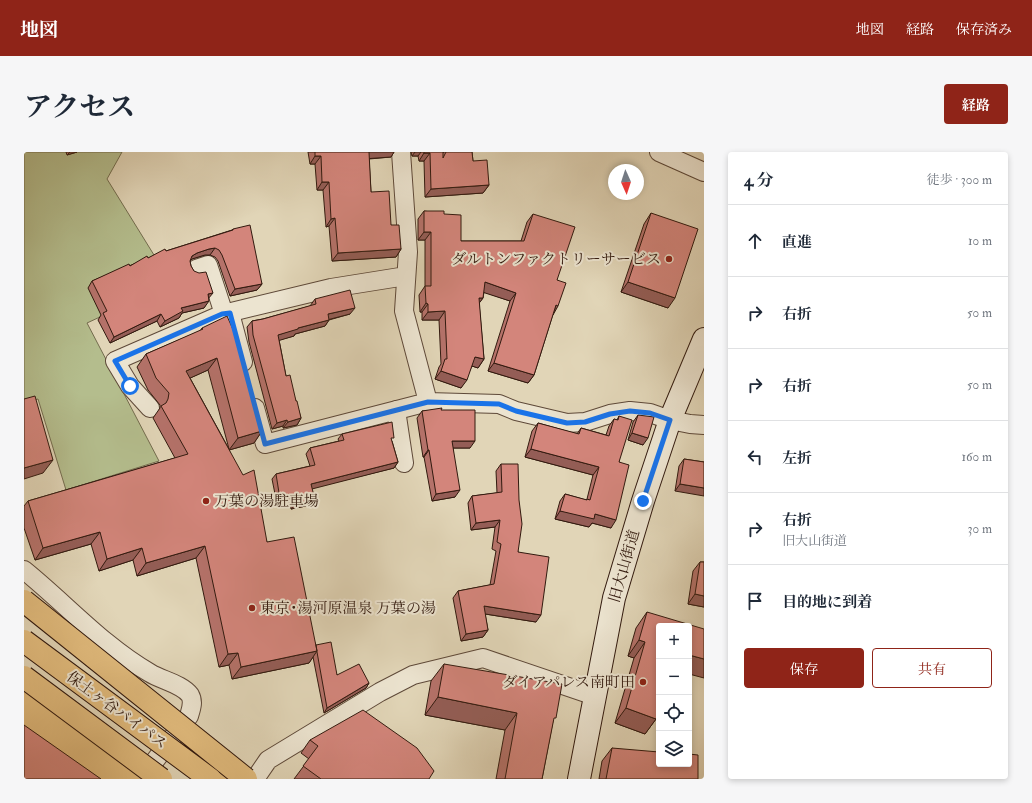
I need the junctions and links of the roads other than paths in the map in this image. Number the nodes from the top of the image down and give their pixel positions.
1 (401, 152) edge
2 (659, 152) edge
3 (704, 172) edge
4 (196, 269) dead end
5 (406, 276) junction
6 (227, 313) junction
7 (704, 339) edge
8 (428, 402) junction
9 (150, 408) dead end
10 (396, 410) junction
11 (670, 420) junction
12 (704, 425) edge
13 (404, 463) dead end
14 (24, 570) edge
15 (24, 601) edge
16 (24, 633) edge
17 (24, 642) edge
18 (24, 677) edge
19 (24, 694) edge
20 (594, 696) junction
21 (24, 717) edge
22 (170, 741) junction
23 (110, 779) edge
24 (140, 779) edge
25 (161, 779) edge
26 (210, 779) edge
27 (223, 779) edge
28 (246, 779) edge
29 (255, 779) edge
30 (579, 779) edge

1 - 5 street
2 - 3 street
4 - 6 street
5 - 6 street
5 - 8 street
6 - 9 street
6 - 10 street
7 - 11 street, 旧大山街道
8 - 10 street
8 - 11 street
10 - 13 street
11 - 12 street
11 - 20 street, 旧大山街道
14 - 22 street
15 - 28 highway, bridge
16 - 22 highway
17 - 26 highway, 保土ヶ谷バイパス, bridge
18 - 25 highway, 保土ヶ谷バイパス, bridge
19 - 24 highway
20 - 29 street
20 - 30 street, 旧大山街道
21 - 23 highway
22 - 24 street
22 - 27 highway

